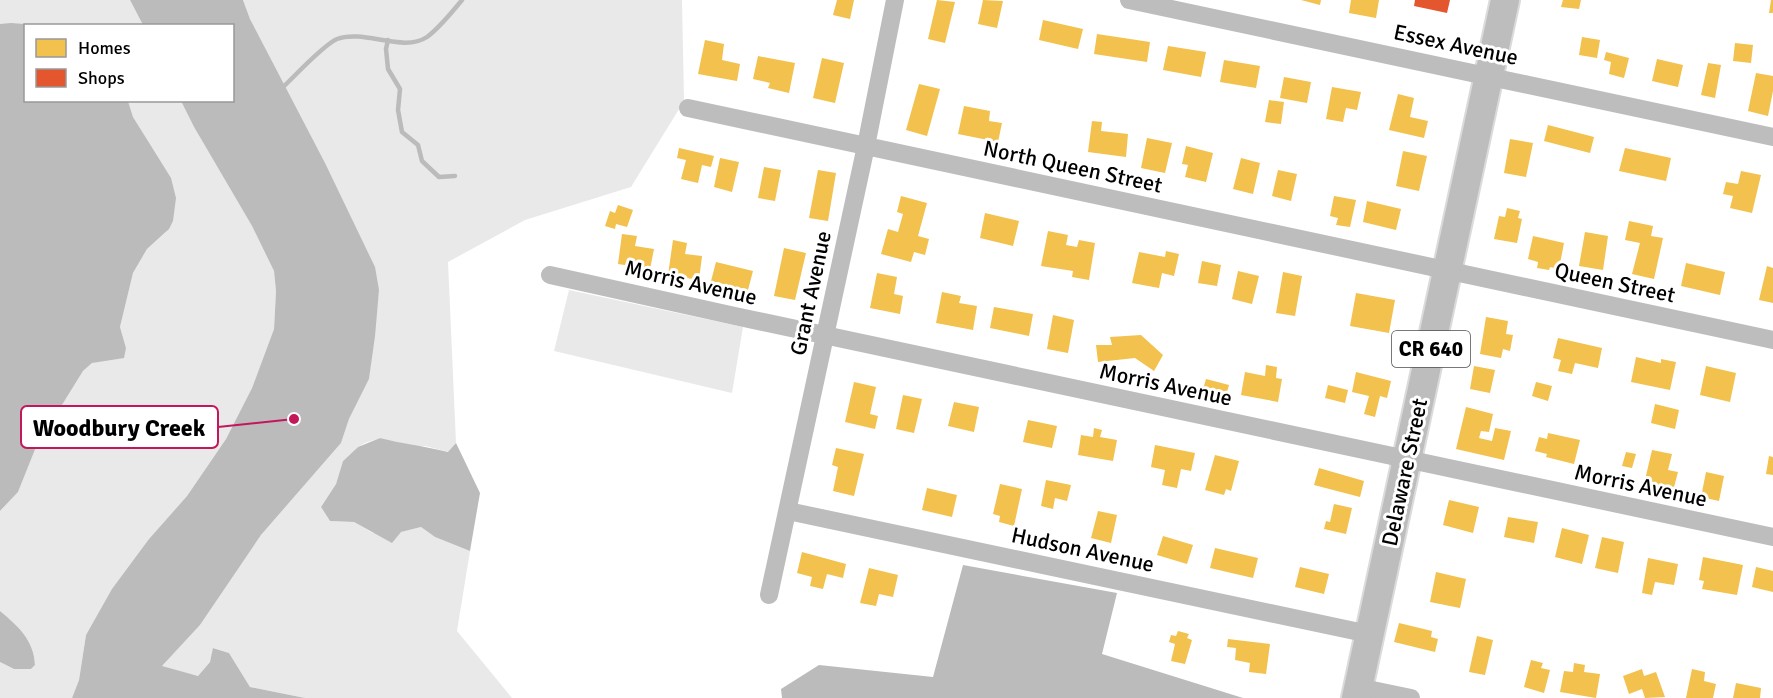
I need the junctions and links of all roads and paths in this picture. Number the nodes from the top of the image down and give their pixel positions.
1 (895, 0) edge
2 (1129, 0) edge
3 (1505, 0) edge
4 (1489, 75) junction
5 (688, 108) dead end
6 (1773, 137) edge
7 (866, 146) junction
8 (1447, 271) junction
9 (550, 275) dead end
10 (824, 337) junction
11 (1773, 340) edge
12 (1407, 461) junction
13 (788, 511) junction
14 (1773, 537) edge
15 (769, 595) dead end
16 (1369, 634) junction
17 (1357, 693) edge
18 (1411, 698) edge

1 - 7 street, Grant Avenue
2 - 4 street, Essex Avenue
3 - 4 main road, Delaware Street / CR 640
4 - 6 street, Essex Avenue
4 - 8 main road, Delaware Street / CR 640
5 - 7 street, North Queen Street
7 - 8 street, North Queen Street
7 - 10 street, Grant Avenue
8 - 11 street, Queen Street
8 - 12 main road, Delaware Street / CR 640
9 - 10 street, Morris Avenue
10 - 12 street, Morris Avenue
10 - 13 street, Grant Avenue
12 - 14 street, Morris Avenue
12 - 16 main road, Delaware Street / CR 640
13 - 15 street, Grant Avenue
13 - 16 street, Hudson Avenue
16 - 17 main road, Delaware Street / CR 640
17 - 18 street

